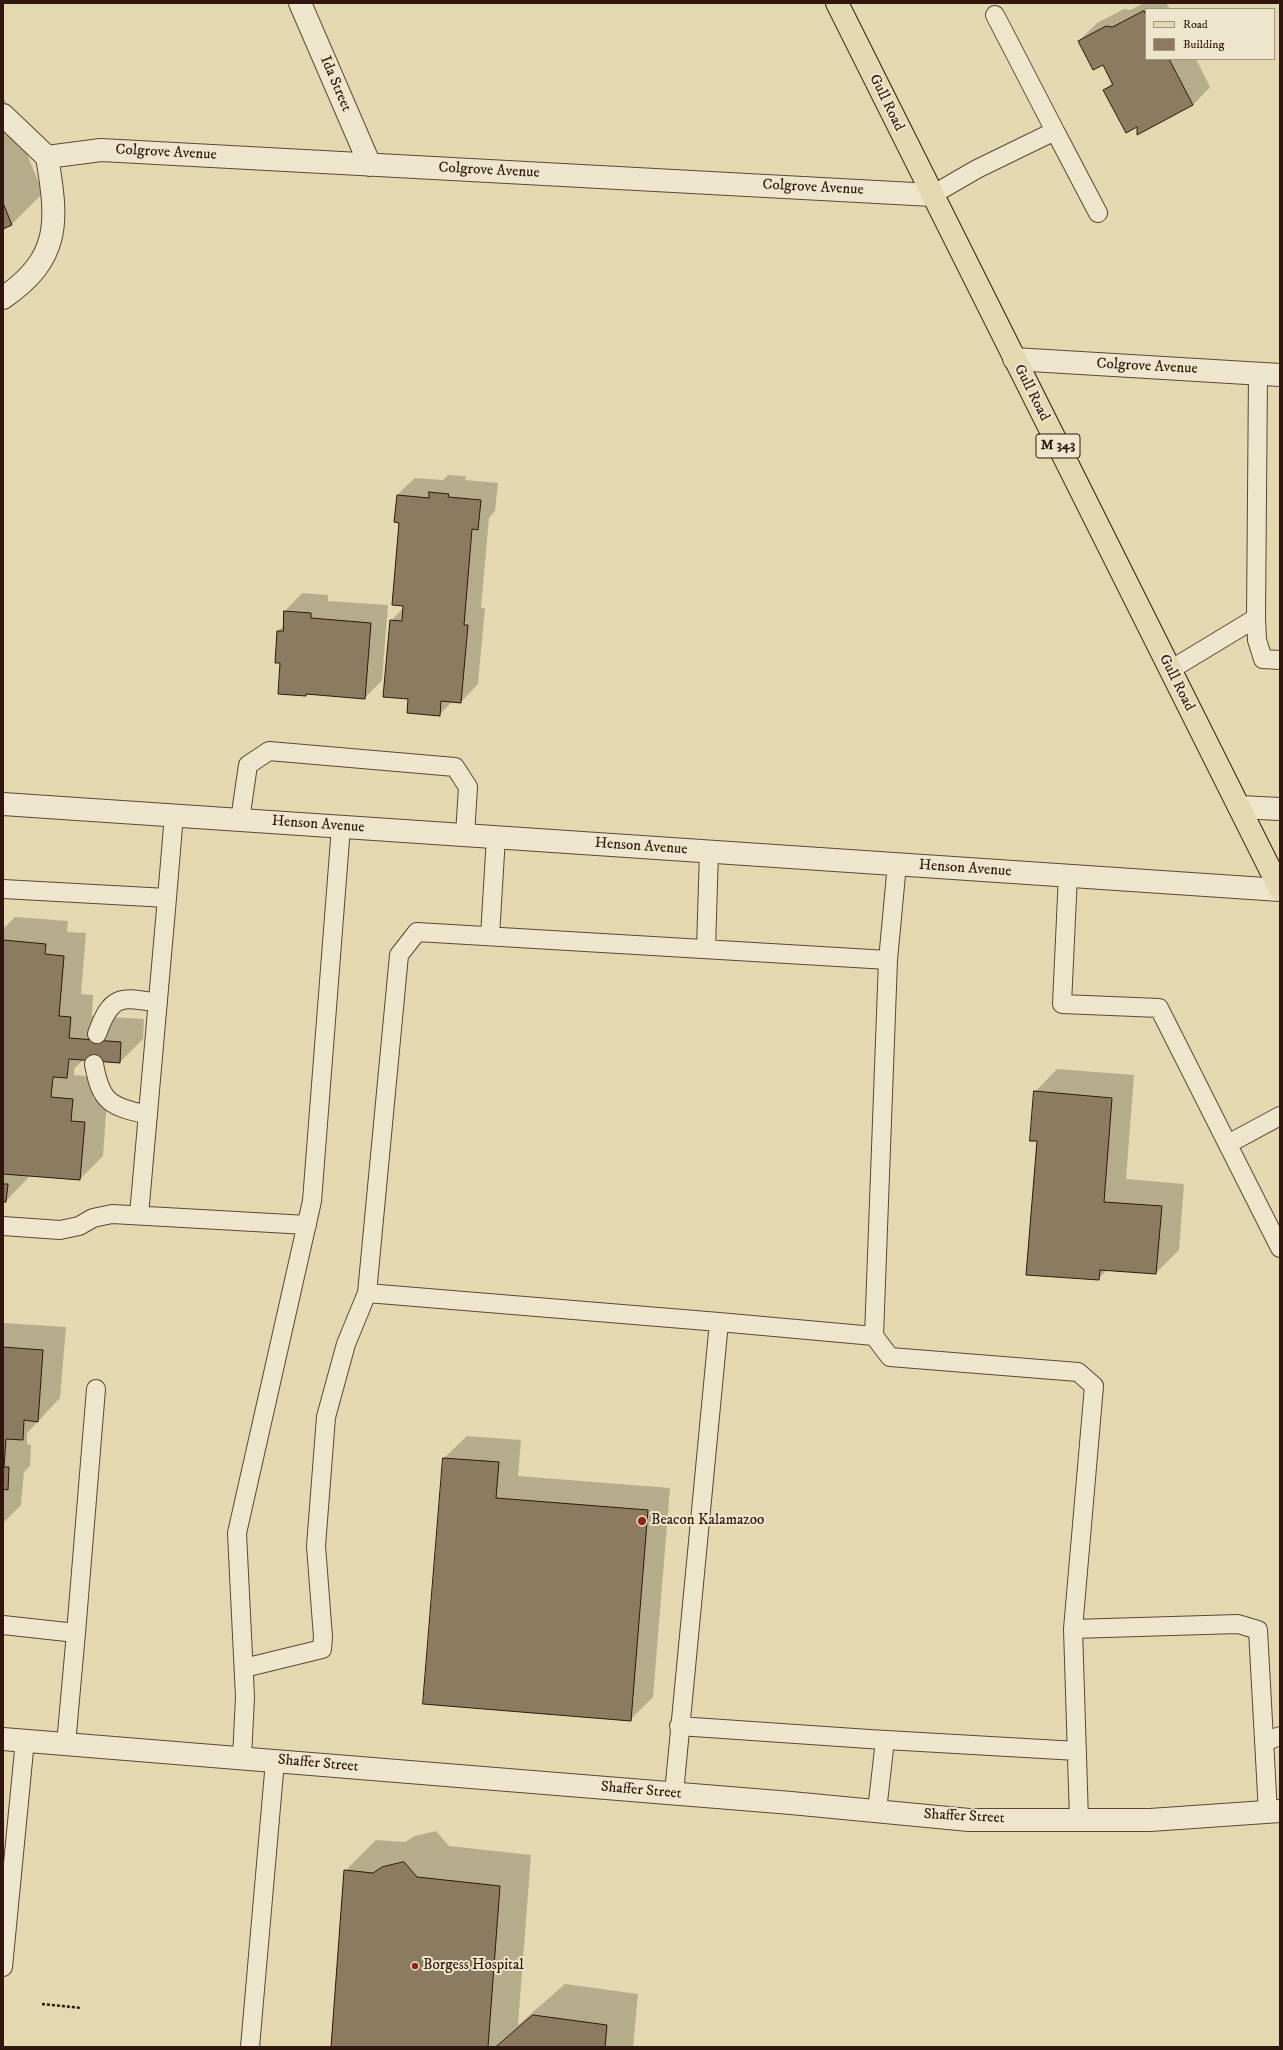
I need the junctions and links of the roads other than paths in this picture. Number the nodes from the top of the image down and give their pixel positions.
1 (300, 3) edge
2 (836, 3) edge
3 (996, 16) dead end
4 (3, 115) edge
5 (1055, 130) junction
6 (47, 157) junction
7 (370, 165) junction
8 (932, 195) junction
9 (1098, 213) dead end
10 (3, 298) edge
11 (1014, 359) junction
12 (1258, 374) junction
13 (1280, 375) edge
14 (1256, 618) junction
15 (1280, 660) edge
16 (1170, 670) junction
17 (3, 804) edge
18 (1238, 807) junction
19 (1280, 809) edge
20 (174, 816) junction
21 (240, 820) junction
22 (341, 827) junction
23 (465, 835) junction
24 (496, 837) junction
25 (709, 852) junction
26 (897, 864) junction
27 (1068, 876) junction
28 (3, 889) edge
29 (1280, 890) edge
30 (167, 898) junction
31 (490, 936) junction
32 (706, 949) junction
33 (888, 960) junction
34 (158, 1003) junction
35 (97, 1034) dead end
36 (94, 1064) dead end
37 (148, 1115) junction
38 (1280, 1116) edge
39 (1228, 1144) junction
40 (139, 1216) junction
41 (307, 1225) junction
42 (3, 1226) edge
43 (1280, 1248) edge
44 (367, 1293) junction
45 (719, 1322) junction
46 (874, 1336) junction
47 (96, 1389) dead end
48 (3, 1625) edge
49 (1073, 1629) junction
50 (76, 1632) junction
51 (244, 1668) junction
52 (679, 1726) junction
53 (3, 1739) edge
54 (1272, 1739) edge
55 (25, 1740) junction
56 (885, 1740) junction
57 (66, 1744) junction
58 (1077, 1751) junction
59 (242, 1758) junction
60 (275, 1761) junction
61 (674, 1793) junction
62 (877, 1811) junction
63 (1274, 1812) edge
64 (1079, 1820) junction
65 (3, 1967) edge
66 (250, 2047) edge

1 - 7 street, Ida Street
2 - 8 main road, Gull Road / M 343
3 - 5 lane
4 - 6 street
5 - 8 lane
5 - 9 lane
6 - 7 street, Colgrove Avenue
6 - 10 street
7 - 8 street, Colgrove Avenue
8 - 11 main road, Gull Road / M 343
11 - 12 street, Colgrove Avenue
11 - 16 main road, Gull Road / M 343
12 - 13 street, Colgrove Avenue
12 - 14 lane
14 - 15 lane
14 - 16 lane
16 - 18 main road, Gull Road / M 343
17 - 20 street, Henson Avenue
18 - 19 street
18 - 29 main road, Gull Road / M 343
20 - 21 street, Henson Avenue
20 - 30 lane
21 - 22 street, Henson Avenue
21 - 23 lane
22 - 23 street, Henson Avenue
22 - 41 lane
23 - 24 street, Henson Avenue
24 - 25 street, Henson Avenue
24 - 31 lane
25 - 26 street, Henson Avenue
25 - 32 lane
26 - 27 street, Henson Avenue
26 - 33 lane
27 - 29 street, Henson Avenue
27 - 39 lane
28 - 30 lane
30 - 34 lane
31 - 32 lane
31 - 44 lane
32 - 33 lane
33 - 46 lane
34 - 35 lane
34 - 37 lane
36 - 37 lane
37 - 40 lane
38 - 39 lane
39 - 43 lane
40 - 41 lane
40 - 42 lane
41 - 51 lane
44 - 45 lane
44 - 51 lane
45 - 46 lane
45 - 52 lane
46 - 49 lane
47 - 50 lane
48 - 50 lane
49 - 54 lane
49 - 58 lane
50 - 57 lane
51 - 59 lane
52 - 56 lane
52 - 61 lane
53 - 55 street, Shaffer Street
54 - 63 lane
55 - 57 street, Shaffer Street
55 - 65 lane
56 - 58 lane
56 - 62 lane
57 - 59 street, Shaffer Street
58 - 64 lane
59 - 60 street, Shaffer Street
60 - 61 street, Shaffer Street
60 - 66 lane
61 - 62 street, Shaffer Street
62 - 64 street, Shaffer Street
63 - 64 street, Shaffer Street

